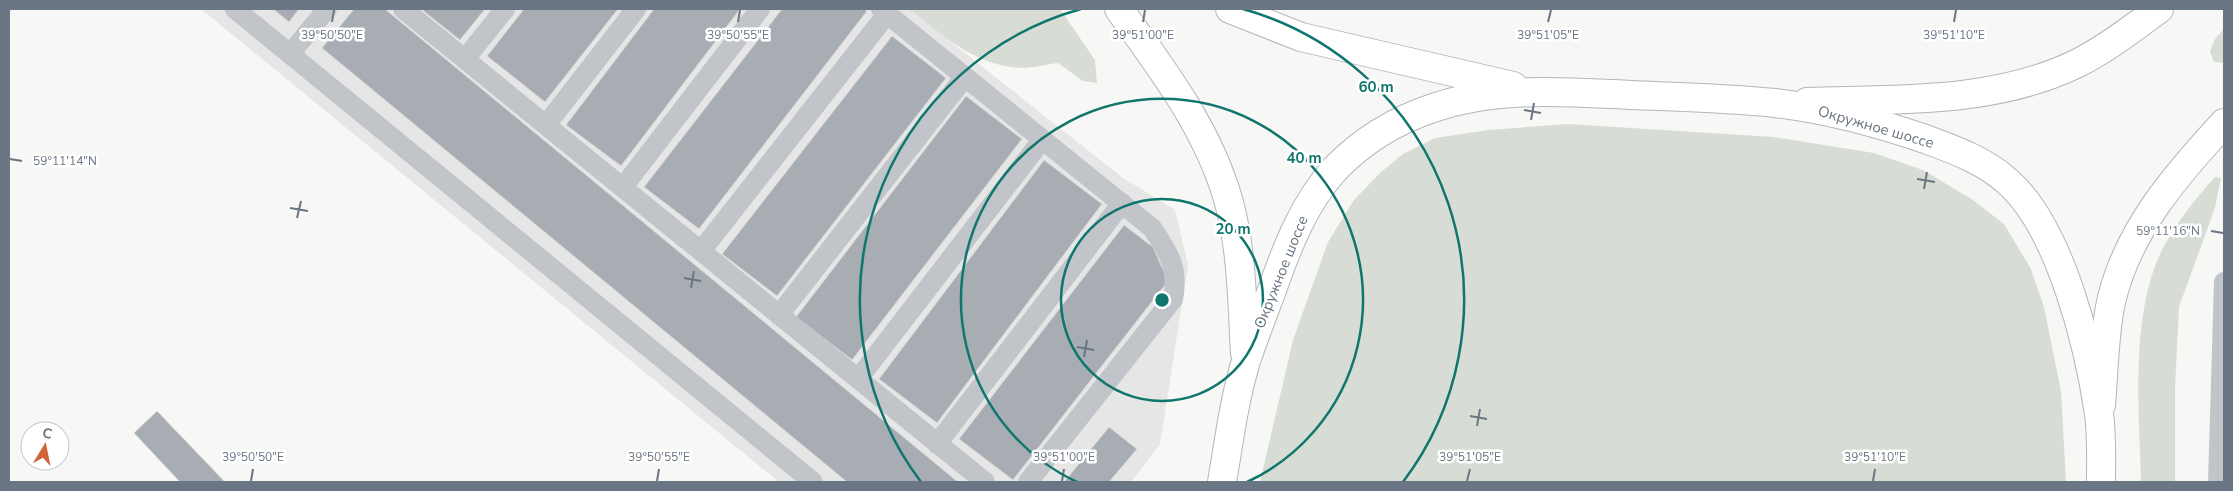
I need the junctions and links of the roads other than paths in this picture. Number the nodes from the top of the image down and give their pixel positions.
1 (235, 9) edge
2 (327, 9) edge
3 (403, 9) edge
4 (505, 9) edge
5 (636, 9) edge
6 (760, 9) edge
7 (1119, 9) edge
8 (1230, 9) edge
9 (2159, 9) edge
10 (884, 11) edge
11 (290, 54) junction
12 (465, 59) junction
13 (964, 78) junction
14 (1534, 91) junction
15 (1775, 103) junction
16 (2224, 123) edge
17 (546, 125) junction
18 (1042, 140) junction
19 (623, 187) junction
20 (1122, 203) junction
21 (701, 251) junction
22 (2224, 282) edge
23 (779, 314) junction
24 (1246, 363) junction
25 (858, 379) junction
26 (2100, 416) junction
27 (937, 444) junction
28 (813, 482) edge
29 (985, 482) edge
30 (1028, 482) edge
31 (1222, 482) edge
32 (2101, 482) edge
33 (2218, 482) edge

1 - 11 lane
2 - 11 lane
3 - 12 lane
4 - 12 lane
5 - 17 lane
6 - 19 lane
7 - 24 main road, Окружное шоссе
8 - 14 main road, Окружное шоссе
9 - 15 main road
10 - 13 lane
10 - 21 lane
11 - 28 lane
12 - 17 lane
13 - 18 lane
13 - 23 lane
14 - 15 main road, Окружное шоссе
14 - 24 main road, Окружное шоссе
15 - 26 main road, Окружное шоссе
16 - 26 main road
17 - 19 lane
18 - 20 lane
18 - 25 lane
19 - 21 lane
20 - 27 lane
20 - 30 lane
21 - 23 lane
22 - 33 lane
23 - 25 lane
24 - 31 main road, Окружное шоссе
25 - 27 lane
26 - 32 main road, Окружное шоссе
27 - 29 lane

